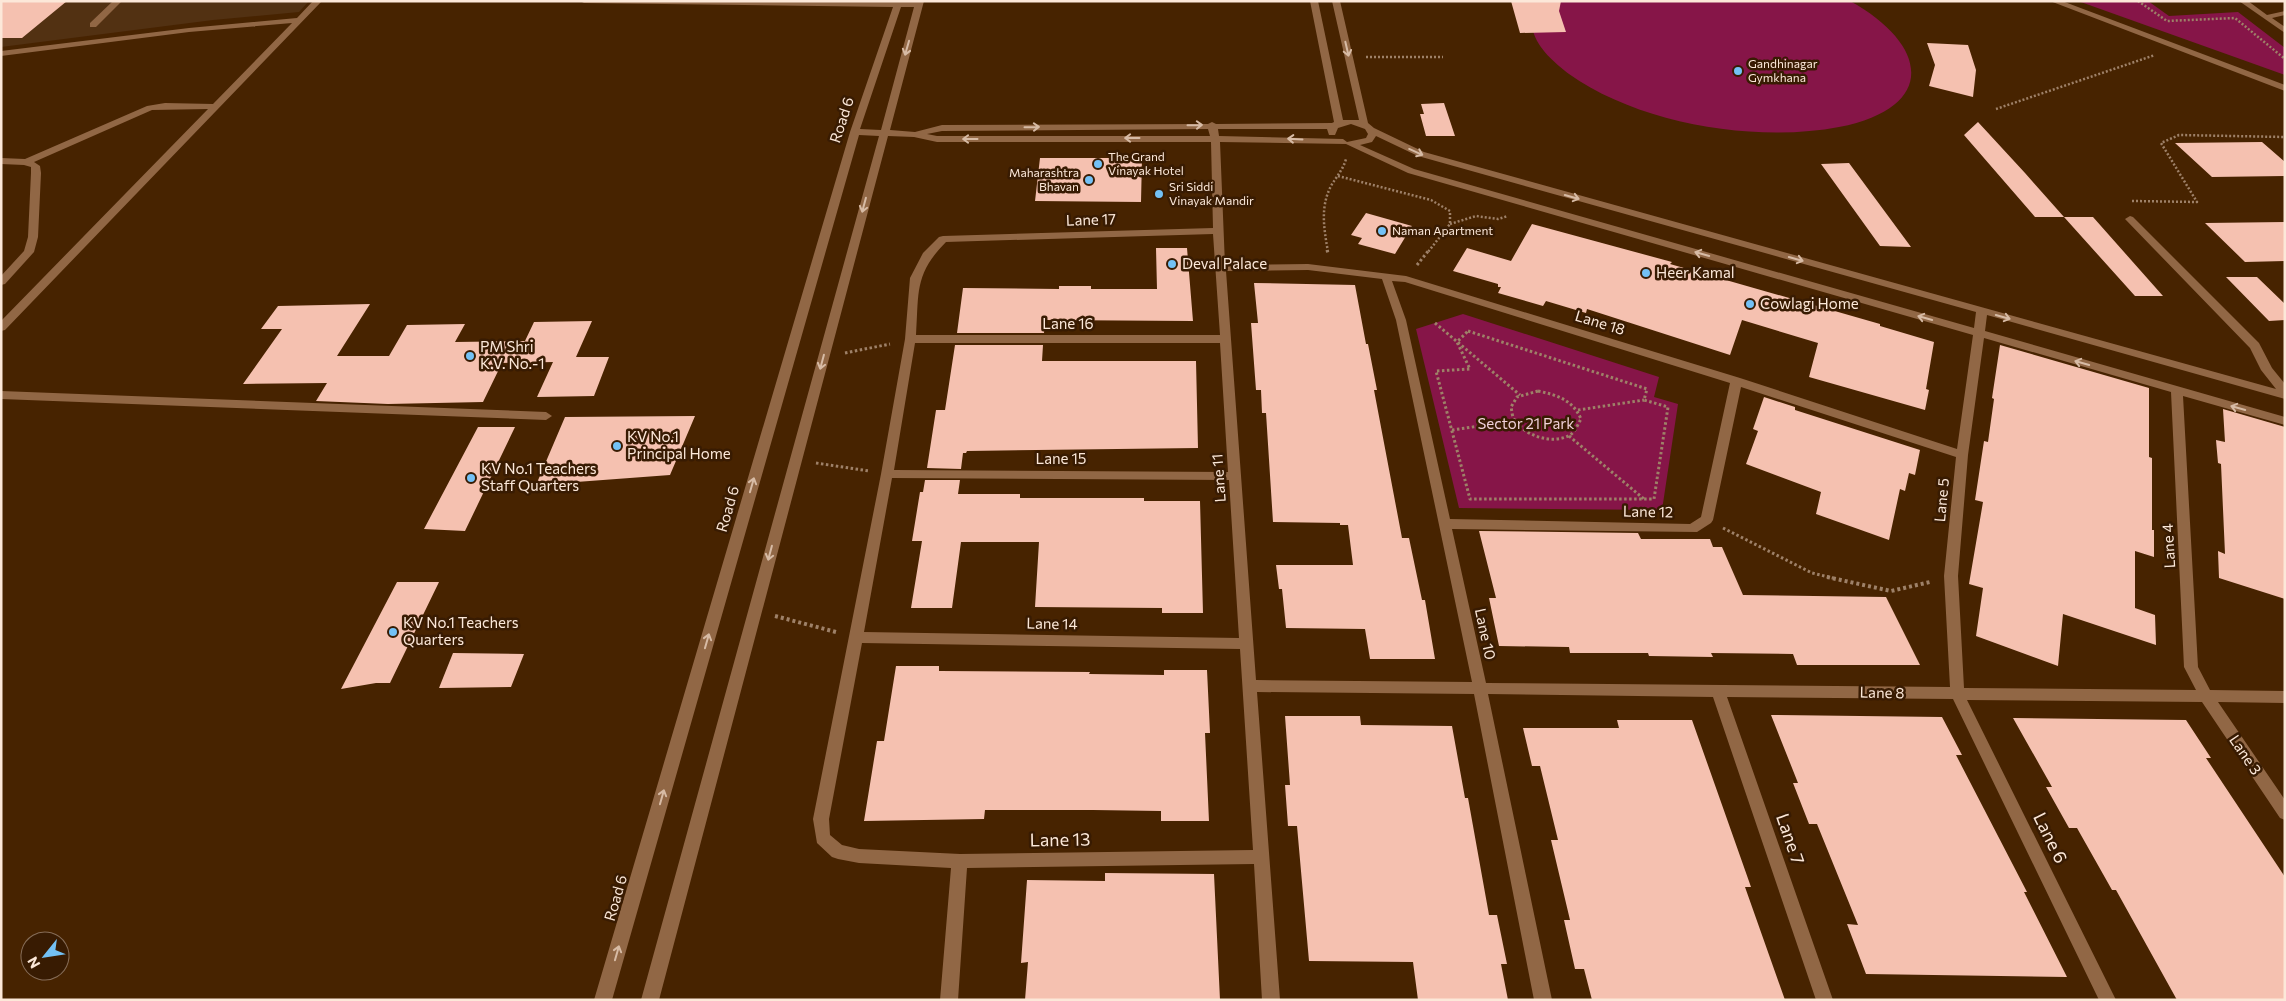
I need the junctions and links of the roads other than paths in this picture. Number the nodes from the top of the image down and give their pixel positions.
1 (118, 1) edge
2 (318, 1) edge
3 (584, 1) edge
4 (1314, 1) edge
5 (1336, 1) edge
6 (2054, 1) edge
7 (2071, 1) edge
8 (2243, 1) edge
9 (899, 3) edge
10 (919, 3) edge
11 (2285, 13) edge
12 (2267, 17) junction
13 (300, 20) junction
14 (92, 25) dead end
15 (2285, 31) edge
16 (2177, 44) junction
17 (1, 54) edge
18 (2285, 81) edge
19 (2285, 88) edge
20 (217, 107) junction
21 (1336, 124) junction
22 (1212, 125) junction
23 (1368, 127) junction
24 (854, 132) junction
25 (883, 132) junction
26 (914, 134) junction
27 (1215, 138) junction
28 (1348, 143) junction
29 (1, 161) edge
30 (26, 162) junction
31 (1545, 189) junction
32 (1536, 207) junction
33 (2130, 219) road end
34 (1218, 231) junction
35 (1773, 252) junction
36 (1220, 268) junction
37 (1766, 272) junction
38 (1386, 277) junction
39 (1, 282) edge
40 (1982, 311) junction
41 (1, 328) edge
42 (1980, 334) junction
43 (910, 339) junction
44 (1226, 339) junction
45 (1736, 381) junction
46 (2178, 390) junction
47 (2285, 394) edge
48 (1, 395) edge
49 (546, 416) dead end
50 (2285, 421) edge
51 (1962, 455) junction
52 (887, 474) junction
53 (1235, 476) junction
54 (1444, 524) junction
55 (857, 637) junction
56 (1247, 644) junction
57 (1250, 686) junction
58 (1480, 688) junction
59 (1718, 691) junction
60 (1957, 694) junction
61 (2206, 696) junction
62 (2285, 697) edge
63 (2285, 813) edge
64 (1261, 857) junction
65 (960, 861) junction
66 (603, 1000) edge
67 (650, 1000) edge
68 (949, 1000) edge
69 (1270, 1000) edge
70 (1543, 1000) edge
71 (1825, 1000) edge
72 (2108, 1000) edge

1 - 14 street
2 - 13 street
3 - 9 street
4 - 21 street
5 -> 23 street
6 - 16 street
7 - 16 street
8 - 12 street
9 - 10 street
9 - 24 street, Road 6
10 -> 25 street
11 - 12 street
12 - 15 street
13 - 17 street
13 - 20 street
16 - 18 street
16 - 19 street
20 - 30 street
20 - 41 street
21 - 22 street
21 - 23 street
21 - 28 street
26 -> 22 street
22 - 27 street, Lane 11
23 - 28 street
23 -> 31 street
24 - 25 street
66 -> 24 street, Road 6
25 - 26 street
25 -> 67 street
27 -> 26 street
28 -> 27 street
27 - 34 street, Lane 11
28 - 32 street
29 - 30 street
30 - 39 street
31 - 32 street
31 -> 35 street
37 -> 32 street
33 - 47 street
34 - 36 street, Lane 11
34 - 43 street, Lane 17
35 - 37 street
35 -> 40 street
36 - 38 street, Lane 18
36 - 44 street, Lane 11
42 -> 37 street
38 - 45 street, Lane 18
38 - 54 street, Lane 10
40 - 42 street, Lane 5
40 -> 47 street
46 -> 42 street
42 - 51 street, Lane 5
43 - 44 street, Lane 16
43 - 52 street, Lane 17
44 - 53 street, Lane 11
45 - 51 street, Lane 18
45 - 54 street, Lane 12
50 -> 46 street
46 - 61 street, Lane 4
48 - 49 street
51 - 60 street, Lane 5
52 - 53 street, Lane 15
52 - 55 street, Lane 13
53 - 56 street, Lane 11
54 - 58 street, Lane 10
55 - 56 street, Lane 14
55 - 65 street, Lane 13
56 - 57 street, Lane 11
57 - 58 street
57 - 64 street, Lane 11
58 - 59 street, Lane 8
58 - 70 street, Lane 10
59 - 60 street, Lane 8
59 - 71 street, Lane 7
60 - 61 street, Lane 8
60 - 72 street, Lane 6
61 - 62 street, Lane 8
61 - 63 street, Lane 3
64 - 65 street, Lane 13
64 - 69 street, Lane 11
65 - 68 street

